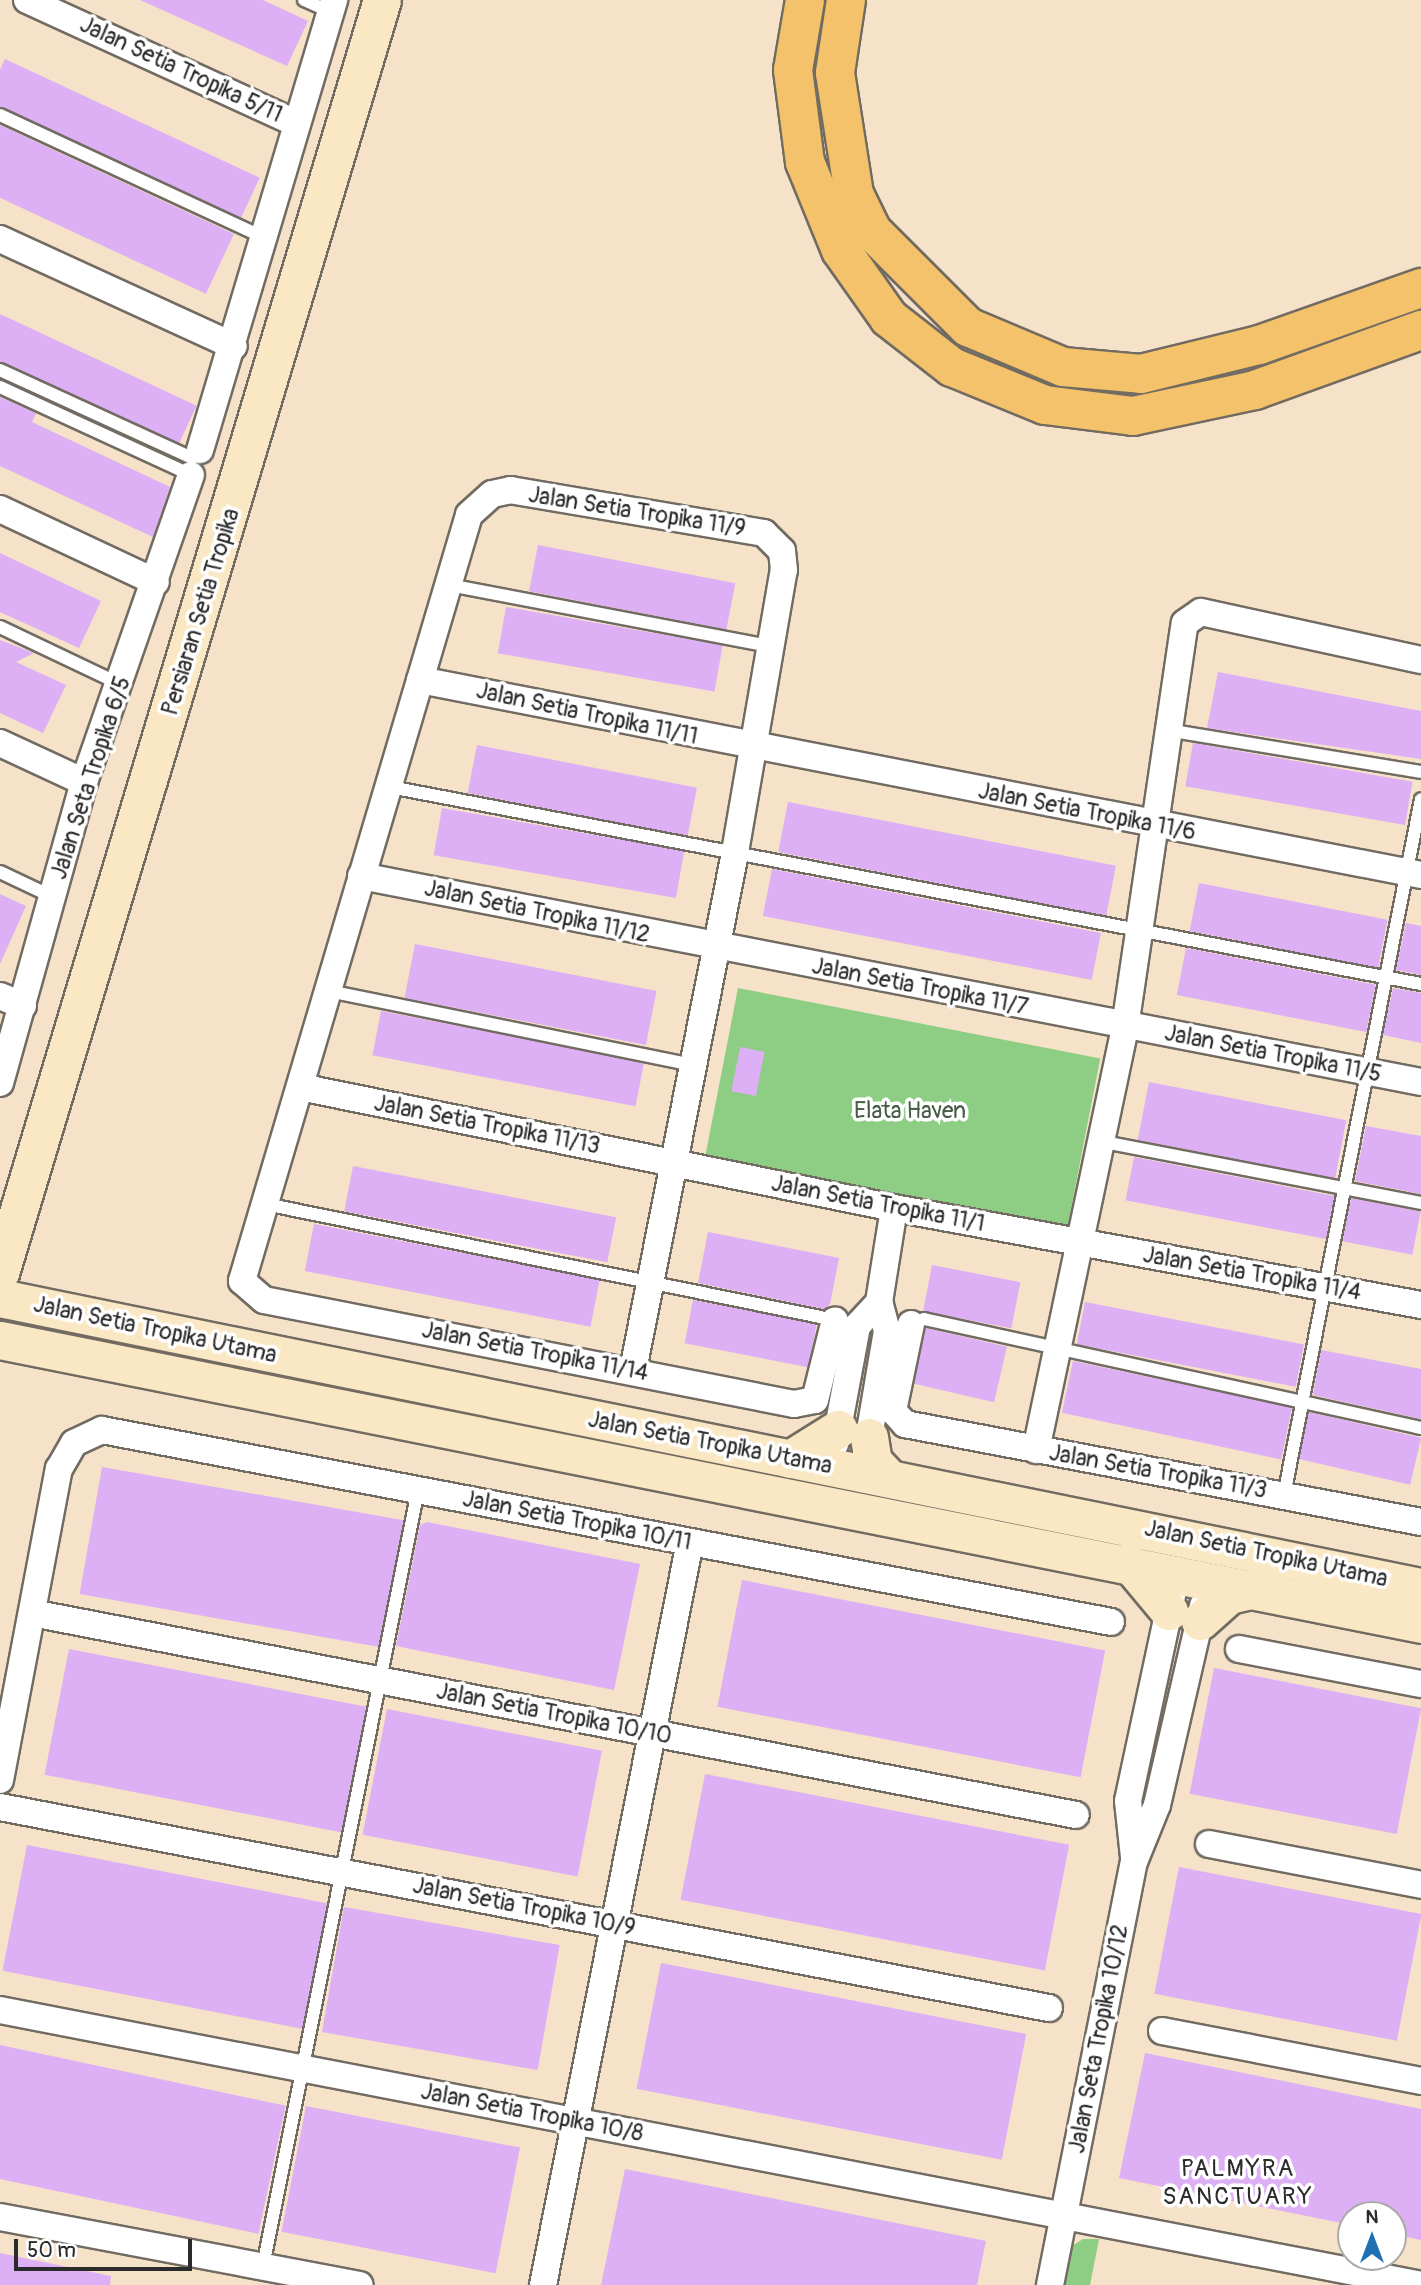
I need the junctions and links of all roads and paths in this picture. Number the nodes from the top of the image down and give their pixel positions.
1 (27, 0) edge
2 (304, 0) edge
3 (382, 0) edge
4 (805, 0) edge
5 (846, 0) edge
6 (332, 6) edge
7 (0, 116) edge
8 (296, 123) junction
9 (263, 237) junction
10 (0, 239) edge
11 (1421, 288) edge
12 (1421, 330) edge
13 (234, 346) junction
14 (0, 370) edge
15 (0, 387) edge
16 (200, 450) joint
17 (191, 475) joint
18 (0, 509) edge
19 (156, 582) junction
20 (449, 585) junction
21 (0, 627) edge
22 (770, 646) junction
23 (1421, 660) edge
24 (420, 680) junction
25 (121, 684) junction
26 (1166, 730) junction
27 (0, 743) edge
28 (753, 748) junction
29 (1421, 772) edge
30 (84, 782) junction
31 (390, 787) junction
32 (1421, 799) edge
33 (1159, 825) junction
34 (734, 858) junction
35 (0, 872) edge
36 (1414, 874) edge
37 (360, 876) junction
38 (53, 897) junction
39 (1141, 928) junction
40 (715, 948) junction
41 (1387, 978) junction
42 (1421, 984) edge
43 (329, 991) junction
44 (11, 1001) edge
45 (1125, 1027) junction
46 (693, 1065) junction
47 (1368, 1072) junction
48 (1421, 1082) edge
49 (0, 1083) edge
50 (300, 1087) junction
51 (1104, 1142) junction
52 (675, 1163) junction
53 (1345, 1188) junction
54 (1421, 1203) edge
55 (265, 1204) junction
56 (894, 1208) junction
57 (6, 1226) edge
58 (1082, 1244) junction
59 (0, 1273) edge
60 (651, 1282) junction
61 (1326, 1286) junction
62 (0, 1298) edge
63 (878, 1303) junction
64 (1421, 1305) edge
65 (835, 1320) joint
66 (911, 1324) joint
67 (0, 1340) edge
68 (1057, 1351) junction
69 (633, 1370) junction
70 (848, 1372) junction
71 (879, 1377) junction
72 (1302, 1405) junction
73 (1421, 1428) edge
74 (868, 1429) junction
75 (1036, 1450) junction
76 (790, 1459) junction
77 (861, 1472) junction
78 (418, 1490) junction
79 (1284, 1495) junction
80 (840, 1506) junction
81 (1421, 1522) edge
82 (1202, 1539) junction
83 (690, 1542) junction
84 (1128, 1562) junction
85 (1193, 1575) junction
86 (1421, 1587) edge
87 (1261, 1588) junction
88 (32, 1613) junction
89 (1184, 1616) junction
90 (1111, 1622) dead end
91 (1421, 1624) edge
92 (1238, 1649) dead end
93 (378, 1679) junction
94 (1421, 1684) edge
95 (1151, 1697) junction
96 (1181, 1703) junction
97 (654, 1733) junction
98 (0, 1780) edge
99 (0, 1807) edge
100 (1076, 1815) dead end
101 (1209, 1844) dead end
102 (1134, 1862) junction
103 (341, 1871) junction
104 (1421, 1885) edge
105 (617, 1925) junction
106 (1049, 2008) dead end
107 (0, 2010) edge
108 (1162, 2031) dead end
109 (303, 2069) junction
110 (1421, 2081) edge
111 (576, 2121) junction
112 (1065, 2215) junction
113 (0, 2217) edge
114 (263, 2266) junction
115 (1421, 2284) edge
116 (360, 2285) edge
117 (543, 2285) edge
118 (1050, 2285) edge

1 - 8 street, Jalan Setia Tropika 5/11
2 - 6 lane
3 - 57 main road, Persiaran Setia Tropika
4 - 12 highway
5 - 11 highway
6 - 8 street
7 - 9 lane
8 - 9 street
9 - 13 street
10 - 13 street
13 - 16 street
14 - 16 lane
15 - 17 lane
17 - 19 street, Jalan Seta Tropika 6/5
18 - 19 street
19 - 25 street, Jalan Seta Tropika 6/5
20 - 22 lane
20 - 22 street, Jalan Setia Tropika 11/9
20 - 24 street
21 - 25 lane
22 - 28 street
23 - 26 street
24 - 28 street, Jalan Setia Tropika 11/11
24 - 31 street
25 - 30 street, Jalan Seta Tropika 6/5
26 - 29 lane
26 - 33 street
27 - 30 street
28 - 33 street, Jalan Setia Tropika 11/6
28 - 34 street
30 - 38 street, Jalan Seta Tropika 6/5
31 - 34 lane
31 - 37 street
32 - 36 lane
33 - 36 street, Jalan Setia Tropika 11/6
33 - 39 street
34 - 39 lane
34 - 40 street
35 - 38 lane
36 - 41 lane
37 - 40 street, Jalan Setia Tropika 11/12
37 - 43 street
38 - 44 street, Jalan Seta Tropika 6/5
39 - 41 lane
39 - 45 street
40 - 45 street, Jalan Setia Tropika 11/7
40 - 46 street
41 - 42 lane
41 - 47 lane
43 - 46 lane
43 - 50 street
44 - 49 street, Jalan Seta Tropika 6/5
45 - 47 street, Jalan Setia Tropika 11/5
45 - 51 street
46 - 52 street
47 - 48 street, Jalan Setia Tropika 11/5
47 - 53 lane
50 - 52 street, Jalan Setia Tropika 11/13
50 - 55 street
51 - 53 lane
51 - 58 street
52 - 56 street, Jalan Setia Tropika 11/1
52 - 60 street
53 - 54 lane
53 - 61 lane
55 - 60 lane
55 - 69 street, Jalan Setia Tropika 11/14
56 - 58 street, Jalan Setia Tropika 11/1
56 - 63 street
57 - 59 main road, Persiaran Setia Tropika
58 - 61 street, Jalan Setia Tropika 11/4
58 - 68 street
60 - 65 lane
60 - 69 street
61 - 64 street, Jalan Setia Tropika 11/4
61 - 72 lane
62 - 76 main road, Jalan Setia Tropika Utama
63 - 70 street
63 - 71 street
65 - 69 street, Jalan Setia Tropika 11/14
66 - 68 lane
66 - 74 street
67 - 80 main road, Jalan Setia Tropika Utama
68 - 72 lane
68 - 75 street
70 - 71 street
70 - 74 street
71 - 74 street
72 - 73 lane
72 - 79 lane
74 - 75 street, Jalan Setia Tropika 11/3
74 - 76 main road
74 - 77 street
74 - 77 main road
75 - 79 street, Jalan Setia Tropika 11/3
76 - 77 main road, Jalan Setia Tropika Utama
77 - 80 street
77 - 82 main road, Jalan Setia Tropika Utama
78 - 83 street, Jalan Setia Tropika 10/11
78 - 88 street, Jalan Setia Tropika 10/11
78 - 93 lane
79 - 81 street, Jalan Setia Tropika 11/3
80 - 84 main road, Jalan Setia Tropika Utama
82 - 85 street, Jalan Seta Tropika 10/12
82 - 86 main road, Jalan Setia Tropika Utama
83 - 90 street, Jalan Setia Tropika 10/11
83 - 97 street
84 - 85 main road, Jalan Setia Tropika Utama
84 - 89 main road
85 - 87 main road, Jalan Setia Tropika Utama
85 - 89 street, Jalan Seta Tropika 10/12
87 - 89 main road
87 - 91 main road, Jalan Setia Tropika Utama
88 - 93 street, Jalan Setia Tropika 10/10
88 - 98 street
89 - 95 street, Jalan Seta Tropika 10/12
89 - 96 street, Jalan Seta Tropika 10/12
92 - 94 street
93 - 97 street, Jalan Setia Tropika 10/10
93 - 103 lane
95 - 96 street
95 - 102 street, Jalan Seta Tropika 10/12
96 - 102 street, Jalan Seta Tropika 10/12
97 - 100 street, Jalan Setia Tropika 10/10
97 - 105 street
99 - 103 street, Jalan Setia Tropika 10/9
101 - 104 street
102 - 112 street, Jalan Seta Tropika 10/12
103 - 105 street, Jalan Setia Tropika 10/9
103 - 109 lane
105 - 106 street, Jalan Setia Tropika 10/9
105 - 111 street
107 - 109 street, Jalan Setia Tropika 10/8
108 - 110 street
109 - 111 street, Jalan Setia Tropika 10/8
109 - 114 lane
111 - 112 street, Jalan Setia Tropika 10/8
111 - 117 street
112 - 115 street, Jalan Setia Tropika 10/8
112 - 118 street, Jalan Seta Tropika 10/12
113 - 114 street
114 - 116 street

